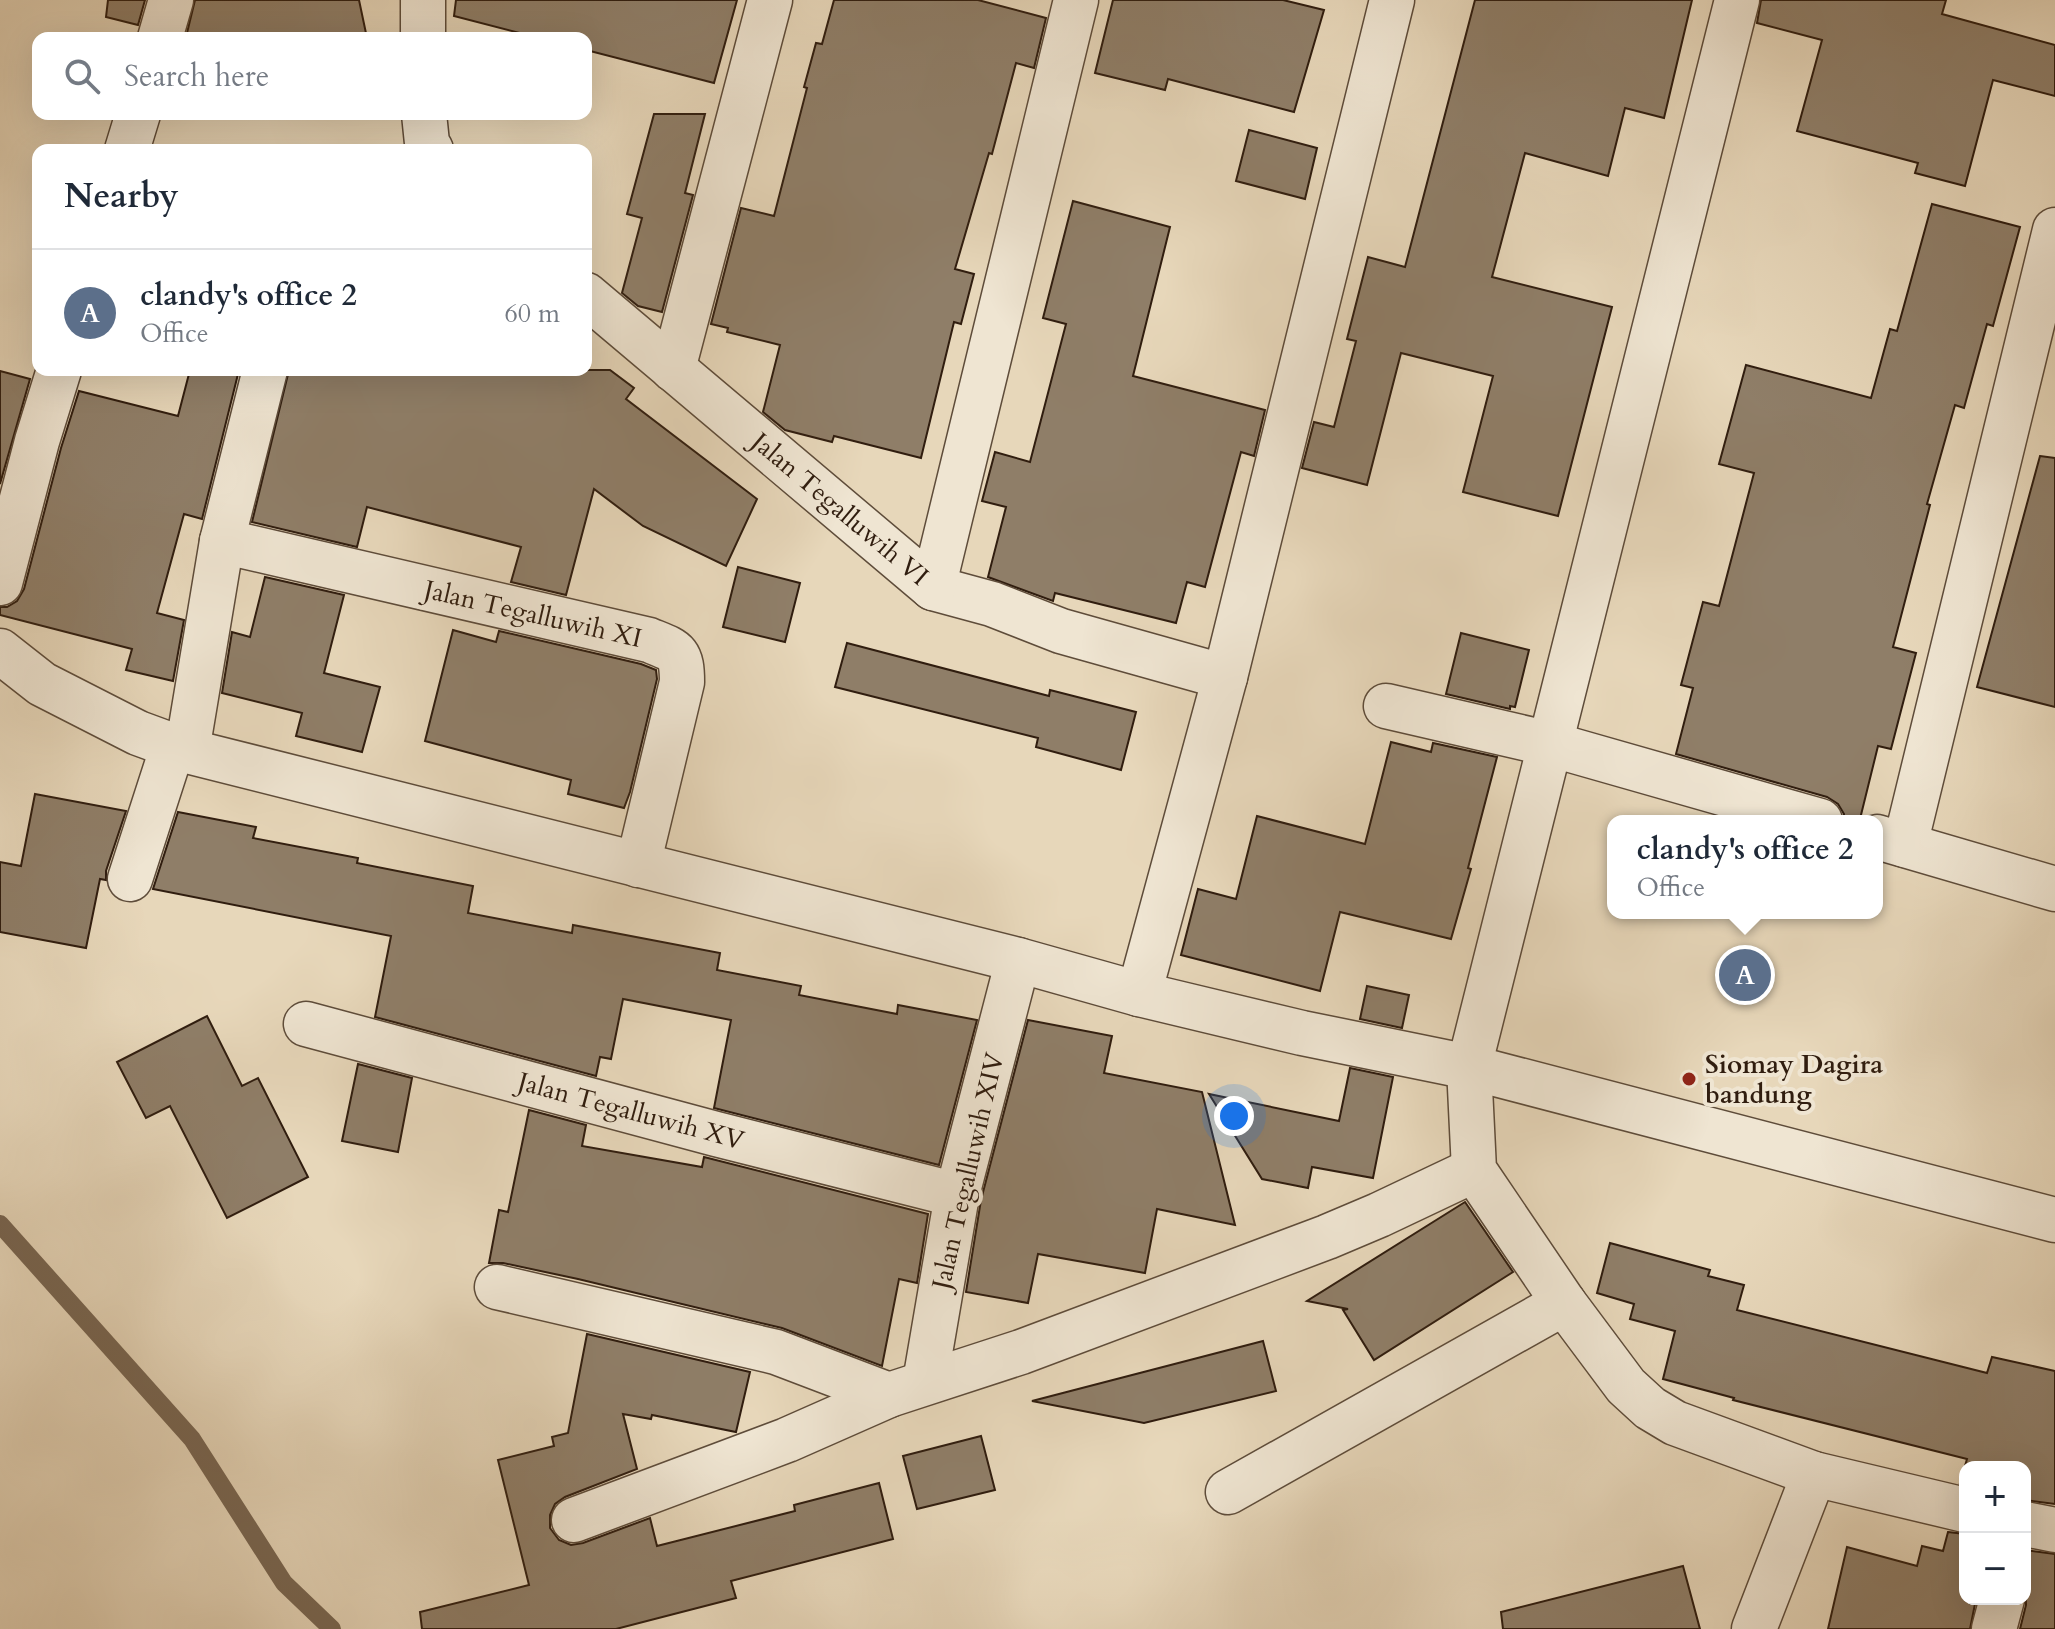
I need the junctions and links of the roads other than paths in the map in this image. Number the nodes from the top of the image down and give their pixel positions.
1 (171, 0) edge
2 (423, 0) edge
3 (770, 0) edge
4 (1076, 0) edge
5 (1392, 0) edge
6 (1737, 0) edge
7 (162, 32) edge
8 (423, 32) edge
9 (136, 120) edge
10 (425, 120) edge
11 (129, 144) edge
12 (428, 144) edge
13 (2055, 230) edge
14 (592, 300) edge
15 (673, 369) junction
16 (57, 376) edge
17 (263, 376) edge
18 (222, 541) junction
19 (0, 583) edge
20 (933, 588) junction
21 (5, 669) edge
22 (1225, 677) junction
23 (1386, 706) dead end
24 (1550, 744) junction
25 (180, 749) junction
26 (1799, 815) edge
27 (1891, 841) edge
28 (638, 865) junction
29 (130, 879) dead end
30 (2055, 889) edge
31 (1018, 960) junction
32 (1139, 994) junction
33 (306, 1024) dead end
34 (1469, 1067) junction
35 (1474, 1170) junction
36 (957, 1195) junction
37 (2055, 1220) edge
38 (497, 1287) dead end
39 (1564, 1303) junction
40 (907, 1389) junction
41 (1814, 1474) junction
42 (1228, 1492) dead end
43 (1959, 1509) edge
44 (574, 1520) dead end
45 (2031, 1525) edge
46 (2055, 1530) edge
47 (2000, 1605) edge
48 (1754, 1629) edge
49 (1994, 1629) edge

1 - 7 street
2 - 8 street
3 - 15 street
4 - 20 street
5 - 22 street
6 - 24 street
9 - 11 street
10 - 12 street
13 - 27 street
14 - 15 street, Jalan Tegalluwih VI
15 - 20 street, Jalan Tegalluwih VI
16 - 19 street
17 - 18 street
18 - 25 street
18 - 28 street, Jalan Tegalluwih XI
20 - 22 street, Jalan Tegalluwih VI
21 - 25 street
22 - 32 street
23 - 24 street
24 - 26 street
24 - 34 street
25 - 28 street
25 - 29 street
27 - 30 street
28 - 31 street
31 - 32 street
31 - 36 street, Jalan Tegalluwih XIV
32 - 34 street
33 - 36 street, Jalan Tegalluwih XV
34 - 35 street
34 - 37 street
35 - 39 street
35 - 40 street
36 - 40 street, Jalan Tegalluwih XIV
38 - 40 street
39 - 41 street
39 - 42 street
40 - 44 street
41 - 43 street
41 - 48 street
45 - 46 street
47 - 49 street

